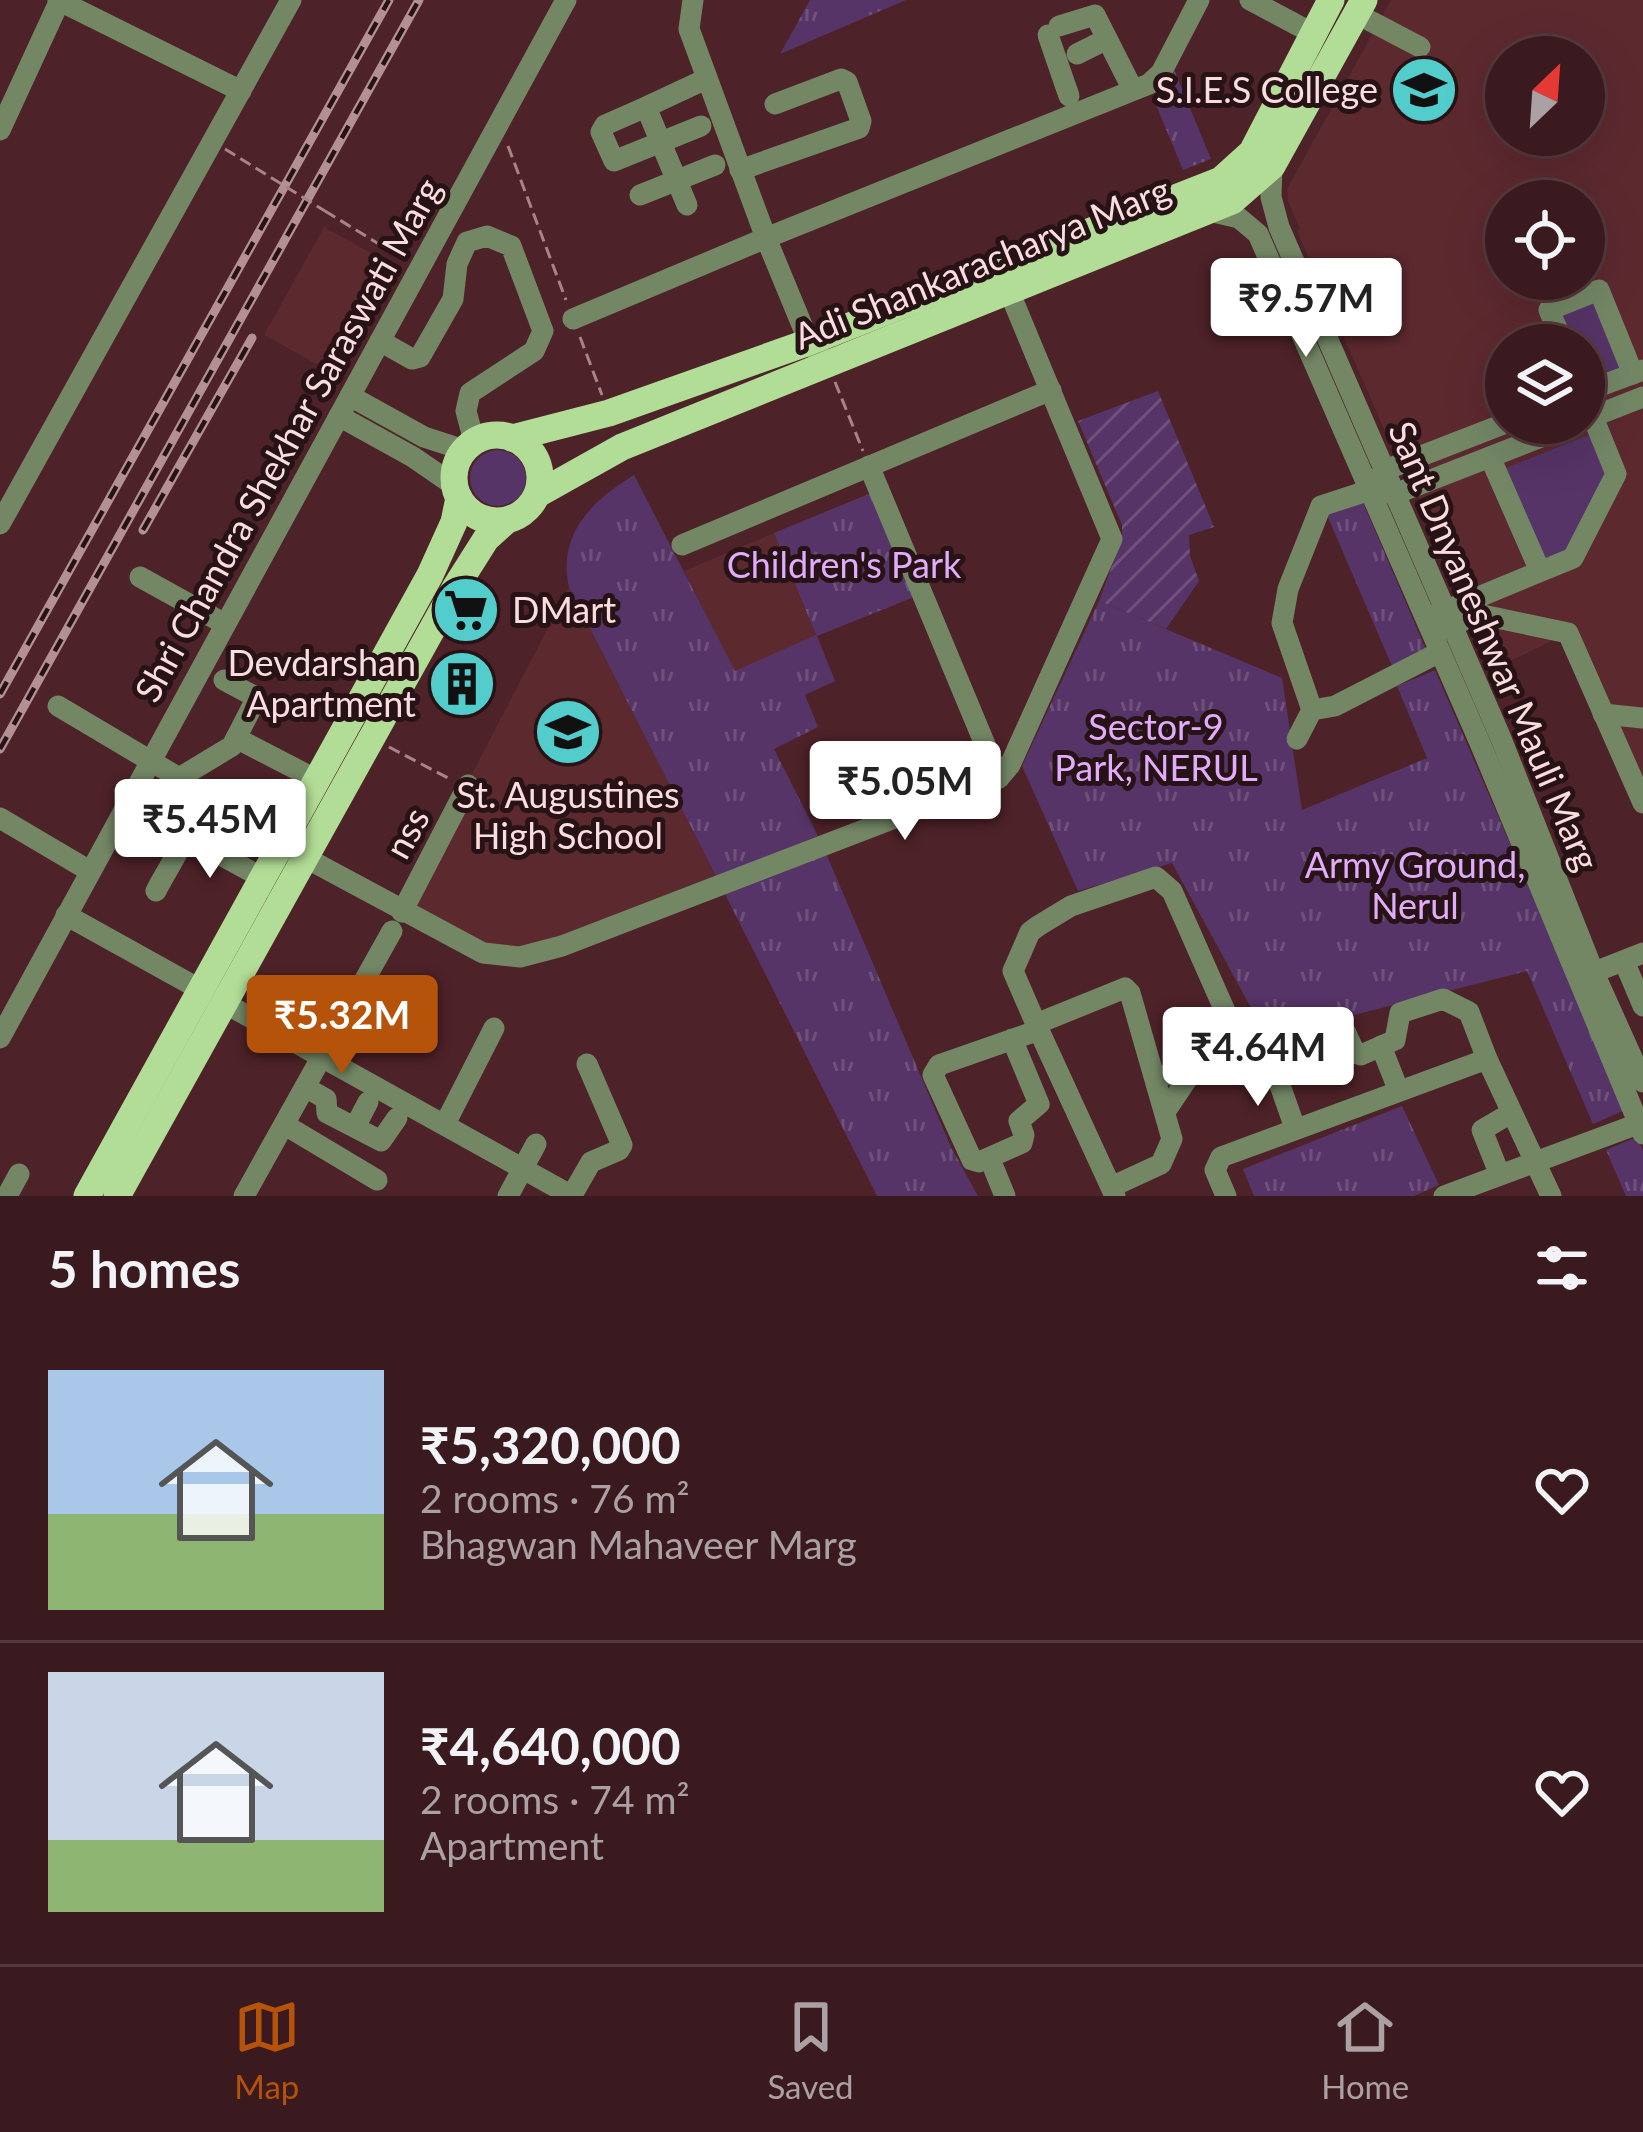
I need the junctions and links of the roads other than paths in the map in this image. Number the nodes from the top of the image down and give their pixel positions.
1 (59, 0) edge
2 (291, 0) edge
3 (566, 0) edge
4 (693, 0) edge
5 (1198, 0) edge
6 (1250, 0) edge
7 (1331, 0) edge
8 (1360, 7) edge
9 (1314, 34) junction
10 (1108, 39) junction
11 (1420, 47) dead end
12 (1076, 54) dead end
13 (706, 80) junction
14 (1133, 90) junction
15 (241, 91) junction
16 (1069, 96) dead end
17 (775, 104) dead end
18 (646, 107) junction
19 (701, 126) dead end
20 (0, 130) edge
21 (661, 142) junction
22 (715, 164) dead end
23 (1272, 166) junction
24 (740, 170) junction
25 (677, 180) junction
26 (640, 195) dead end
27 (687, 205) dead end
28 (1209, 211) junction
29 (766, 238) junction
30 (1009, 291) junction
31 (573, 319) road end
32 (1556, 324) edge
33 (380, 341) junction
34 (818, 353) junction
35 (1638, 372) edge
36 (1605, 385) edge
37 (1051, 390) junction
38 (1643, 397) edge
39 (345, 406) junction
40 (1605, 412) edge
41 (1485, 431) edge
42 (512, 438) junction
43 (1523, 444) edge
44 (1599, 444) edge
45 (469, 446) junction
46 (1490, 457) junction
47 (869, 466) junction
48 (1385, 470) junction
49 (1370, 490) junction
50 (457, 492) junction
51 (538, 494) junction
52 (1395, 494) junction
53 (506, 521) junction
54 (0, 524) edge
55 (682, 545) dead end
56 (1540, 571) junction
57 (140, 577) dead end
58 (225, 624) junction
59 (1439, 628) junction
60 (224, 680) dead end
61 (58, 706) dead end
62 (1312, 710) junction
63 (1604, 714) dead end
64 (1643, 718) edge
65 (236, 738) junction
66 (1298, 740) dead end
67 (149, 761) junction
68 (179, 778) junction
69 (999, 778) junction
70 (317, 780) junction
71 (468, 786) road end
72 (1643, 803) edge
73 (0, 818) edge
74 (0, 830) edge
75 (184, 835) junction
76 (293, 851) junction
77 (87, 873) junction
78 (263, 878) junction
79 (156, 891) dead end
80 (67, 915) junction
81 (397, 921) junction
82 (1634, 957) edge
83 (1585, 976) junction
84 (0, 988) edge
85 (213, 996) junction
86 (22, 998) junction
87 (1643, 1006) edge
88 (1037, 1027) junction
89 (494, 1028) dead end
90 (0, 1038) edge
91 (1012, 1040) junction
92 (1240, 1045) junction
93 (1381, 1046) junction
94 (321, 1056) junction
95 (1487, 1059) junction
96 (587, 1064) dead end
97 (1196, 1066) junction
98 (1275, 1071) junction
99 (1635, 1073) edge
100 (1156, 1079) junction
101 (305, 1088) junction
102 (1398, 1089) junction
103 (368, 1102) dead end
104 (1165, 1112) junction
105 (1511, 1113) junction
106 (397, 1118) dead end
107 (445, 1124) junction
108 (285, 1125) junction
109 (355, 1127) junction
110 (1295, 1127) junction
111 (1642, 1127) edge
112 (536, 1144) dead end
113 (1536, 1159) junction
114 (523, 1167) junction
115 (994, 1169) dead end
116 (1499, 1173) junction
117 (19, 1174) dead end
118 (377, 1180) dead end
119 (1120, 1190) edge
120 (1223, 1190) edge
121 (246, 1195) edge
122 (572, 1195) edge
123 (7, 1196) edge
124 (87, 1196) edge
125 (117, 1196) edge
126 (508, 1196) edge
127 (1005, 1196) edge
128 (1444, 1196) edge
129 (1551, 1196) edge

1 - 15 street
1 - 20 street
2 - 15 street
3 - 33 street, Shri Chandra Shekhar Saraswati Marg
4 - 13 street
5 - 14 street
6 - 9 street
7 - 9 main road, Adi Shankaracharya Marg
8 - 11 street
8 - 23 main road, Adi Shankaracharya Marg
9 - 34 main road, Adi Shankaracharya Marg
10 - 12 street
10 - 14 street
10 - 16 street
13 - 18 street
13 - 24 street
14 - 29 street
15 - 54 street
17 - 24 street
18 - 21 street
18 - 21 street
19 - 21 street
21 - 25 street
22 - 25 street
23 - 28 main road, Adi Shankaracharya Marg
23 - 48 street, Sant Dnyaneshwar Mauli Marg
24 - 29 street
25 - 26 street
25 - 27 street
28 - 30 main road, Adi Shankaracharya Marg
28 - 49 street, Sant Dnyaneshwar Mauli Marg
29 - 31 street
29 - 34 street
30 - 34 main road, Adi Shankaracharya Marg
30 - 37 street
32 - 35 street
33 - 39 street, Shri Chandra Shekhar Saraswati Marg
33 - 45 street
34 - 42 main road, Adi Shankaracharya Marg
34 - 51 main road, Adi Shankaracharya Marg
35 - 36 street
37 - 47 street
37 - 69 street
38 - 40 street
39 - 45 street
39 - 50 street
39 - 58 street, Shri Chandra Shekhar Saraswati Marg
41 - 48 street
42 - 45 main road
42 - 51 main road
43 - 46 street
44 - 56 street
45 - 50 main road
46 - 52 street
46 - 56 street
47 - 55 street
47 - 69 street
48 - 49 street
48 - 52 street, Sant Dnyaneshwar Mauli Marg
49 - 52 street
49 - 59 street, Sant Dnyaneshwar Mauli Marg
49 - 62 street
50 - 53 main road
50 - 70 main road
51 - 53 main road
52 - 59 street, Sant Dnyaneshwar Mauli Marg
53 - 76 main road
56 - 59 street
57 - 58 street
58 - 67 street, Shri Chandra Shekhar Saraswati Marg
59 - 62 street
59 - 72 street
59 - 83 street, Sant Dnyaneshwar Mauli Marg
60 - 65 street
61 - 67 street
62 - 66 street
63 - 64 street
65 - 68 street
65 - 70 street
67 - 68 street
67 - 77 street, Shri Chandra Shekhar Saraswati Marg
68 - 75 street
69 - 81 street
70 - 76 main road
71 - 81 street, nss
73 - 77 street
74 - 77 street
75 - 78 street
75 - 79 street
76 - 78 main road
76 - 81 street
76 - 85 main road
77 - 80 street, Shri Chandra Shekhar Saraswati Marg
78 - 85 main road
80 - 85 street
80 - 86 street, Shri Chandra Shekhar Saraswati Marg
81 - 94 street, nss
82 - 83 street
82 - 87 street
83 - 99 street, Sant Dnyaneshwar Mauli Marg
84 - 86 street
85 - 94 street
85 - 124 main road
85 - 125 main road
86 - 90 street, Shri Chandra Shekhar Saraswati Marg
88 - 91 street
88 - 92 street
88 - 100 street
88 - 119 street
89 - 107 street
91 - 91 street
92 - 97 street
92 - 98 street
93 - 95 street
93 - 98 street
93 - 102 street
94 - 101 street, nss
94 - 107 street
95 - 102 street
95 - 105 street
96 - 122 street
97 - 100 street
97 - 104 street
98 - 110 street
99 - 111 street, Sant Dnyaneshwar Mauli Marg
100 - 104 street
101 - 108 street, nss
101 - 109 street
102 - 110 street
103 - 109 street
104 - 119 street
105 - 113 street
105 - 116 street
106 - 109 street
107 - 114 street
108 - 118 street
108 - 121 street, nss
110 - 120 street
111 - 113 street
112 - 114 street
113 - 116 street
113 - 129 street
114 - 122 street
114 - 126 street
115 - 127 street
116 - 128 street
117 - 123 street

